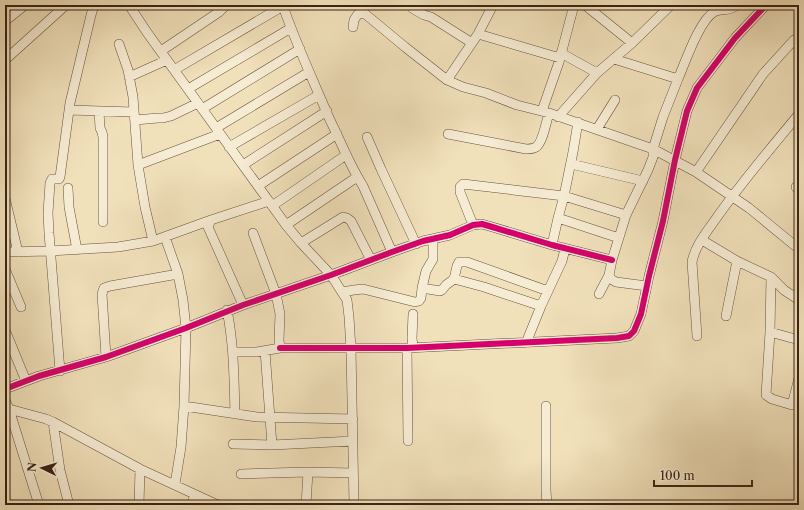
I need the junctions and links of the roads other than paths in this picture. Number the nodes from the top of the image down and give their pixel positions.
1 (25, 5) edge
2 (66, 5) edge
3 (94, 5) edge
4 (129, 5) edge
5 (226, 5) edge
6 (283, 5) edge
7 (493, 5) edge
8 (574, 5) edge
9 (585, 5) edge
10 (669, 5) edge
11 (737, 5) edge
12 (766, 5) edge
13 (798, 5) edge
14 (411, 6) edge
15 (799, 8) edge
16 (5, 22) edge
17 (353, 27) dead end
18 (291, 28) junction
19 (478, 34) junction
20 (799, 37) edge
21 (472, 43) junction
22 (632, 43) junction
23 (119, 44) dead end
24 (300, 49) junction
25 (161, 51) junction
26 (561, 56) junction
27 (614, 58) junction
28 (5, 60) edge
29 (167, 60) junction
30 (174, 70) junction
31 (309, 72) junction
32 (597, 73) junction
33 (129, 78) junction
34 (678, 79) junction
35 (447, 80) junction
36 (188, 89) junction
37 (319, 95) junction
38 (615, 100) dead end
39 (200, 106) junction
40 (69, 110) junction
41 (99, 111) junction
42 (327, 111) junction
43 (546, 112) junction
44 (799, 114) edge
45 (134, 116) junction
46 (558, 117) junction
47 (578, 122) junction
48 (597, 129) junction
49 (218, 131) junction
50 (337, 134) junction
51 (448, 134) dead end
52 (367, 137) dead end
53 (229, 146) junction
54 (653, 149) junction
55 (346, 155) junction
56 (675, 160) junction
57 (571, 164) junction
58 (138, 165) junction
59 (243, 165) junction
60 (696, 172) junction
61 (357, 177) junction
62 (643, 181) junction
63 (258, 186) junction
64 (68, 188) dead end
65 (564, 196) junction
66 (731, 196) junction
67 (5, 198) edge
68 (271, 204) junction
69 (626, 215) junction
70 (558, 218) junction
71 (212, 220) junction
72 (103, 222) dead end
73 (286, 225) junction
74 (473, 225) junction
75 (253, 233) dead end
76 (165, 237) junction
77 (619, 238) junction
78 (432, 240) junction
79 (702, 240) junction
80 (153, 241) junction
81 (301, 243) junction
82 (416, 244) junction
83 (552, 245) junction
84 (565, 249) junction
85 (799, 249) edge
86 (77, 250) junction
87 (50, 251) junction
88 (5, 252) edge
89 (18, 252) junction
90 (392, 252) junction
91 (371, 260) junction
92 (612, 260) junction
93 (737, 261) junction
94 (5, 269) edge
95 (178, 274) junction
96 (331, 275) junction
97 (609, 275) junction
98 (771, 277) junction
99 (454, 279) junction
100 (647, 286) junction
101 (422, 288) junction
102 (548, 291) junction
103 (342, 292) junction
104 (276, 294) junction
105 (599, 294) dead end
106 (799, 300) edge
107 (242, 305) junction
108 (541, 306) junction
109 (21, 307) dead end
110 (228, 310) junction
111 (412, 314) dead end
112 (726, 316) dead end
113 (186, 328) junction
114 (5, 330) edge
115 (770, 332) junction
116 (697, 336) dead end
117 (799, 340) edge
118 (526, 343) junction
119 (280, 348) junction
120 (410, 348) junction
121 (351, 349) junction
122 (265, 351) junction
123 (233, 352) junction
124 (106, 357) junction
125 (60, 371) junction
126 (799, 378) edge
127 (26, 381) junction
128 (5, 389) edge
129 (5, 400) edge
130 (184, 406) junction
131 (546, 406) dead end
132 (796, 406) edge
133 (9, 409) junction
134 (235, 414) junction
135 (270, 418) junction
136 (353, 419) junction
137 (53, 422) junction
138 (353, 441) junction
139 (408, 441) dead end
140 (233, 444) dead end
141 (272, 445) junction
142 (140, 469) junction
143 (308, 472) junction
144 (353, 473) junction
145 (240, 474) dead end
146 (174, 484) junction
147 (546, 490) junction
148 (194, 494) junction
149 (39, 505) edge
150 (67, 505) edge
151 (135, 505) edge
152 (139, 505) edge
153 (193, 505) edge
154 (218, 505) edge
155 (306, 505) edge
156 (354, 505) edge
157 (547, 505) edge
158 (555, 505) edge

1 - 16 street
2 - 28 street
3 - 40 street
4 - 25 street
5 - 25 street
6 - 18 street
6 - 30 street
7 - 19 street
8 - 26 street
9 - 22 street
10 - 22 street
11 - 34 street
12 - 56 street
13 - 15 street
14 - 21 street
17 - 35 street
18 - 24 street
18 - 36 street
19 - 21 street
19 - 26 street
20 - 60 street
21 - 35 street
22 - 27 street
23 - 33 street
24 - 31 street
24 - 39 street
25 - 29 street
26 - 32 street
26 - 43 street
27 - 32 street
27 - 34 street
29 - 30 street
29 - 33 street
30 - 36 street
31 - 37 street
31 - 49 street
32 - 46 street
33 - 45 street
34 - 54 street
35 - 43 street
36 - 39 street
37 - 42 street
37 - 53 street
38 - 48 street
39 - 45 street
39 - 49 street
40 - 41 street
40 - 87 street
41 - 45 street
41 - 72 street
42 - 50 street
42 - 59 street
43 - 46 street
43 - 51 street
44 - 66 street
45 - 58 street
46 - 47 street
47 - 48 street
47 - 57 street
48 - 54 street
49 - 53 street
49 - 58 street
50 - 55 street
50 - 63 street
52 - 82 street
53 - 59 street
54 - 56 street
54 - 62 street
55 - 61 street
55 - 68 street
56 - 60 street
56 - 100 street
57 - 62 street
57 - 65 street
58 - 80 street
59 - 63 street
60 - 66 street
61 - 73 street
61 - 90 street
62 - 69 street
63 - 68 street
64 - 86 street
65 - 69 street
65 - 70 street
65 - 74 street
66 - 79 street
66 - 85 street
67 - 89 street
68 - 71 street
68 - 73 street
69 - 77 street
70 - 77 street
70 - 83 street
71 - 76 street
71 - 107 street
73 - 81 street
74 - 78 street
74 - 83 street
75 - 104 street
76 - 80 street
76 - 95 street
77 - 92 street
78 - 82 street
78 - 101 street
79 - 93 street
79 - 116 street
80 - 86 street
81 - 91 street
81 - 96 street
82 - 90 street
83 - 84 street
84 - 92 street
84 - 102 street
86 - 87 street
87 - 89 street
87 - 125 street
88 - 89 street
90 - 91 street
91 - 96 street
92 - 97 street
93 - 98 street
93 - 112 street
94 - 109 street
95 - 113 street
95 - 124 street
96 - 103 street
96 - 104 street
97 - 100 street
97 - 105 street
98 - 106 street
98 - 115 street
99 - 101 street
99 - 102 street
99 - 108 street
100 - 118 street
101 - 103 street
102 - 108 street
103 - 121 street
104 - 107 street
104 - 119 street
107 - 110 street
108 - 118 street
110 - 113 street
110 - 123 street
111 - 120 street
113 - 124 street
113 - 130 street
114 - 127 street
115 - 117 street
115 - 132 street
118 - 120 street
119 - 121 street
119 - 122 street
120 - 121 street
120 - 139 street
121 - 136 street
122 - 123 street
122 - 135 street
123 - 134 street
124 - 125 street
125 - 127 street
126 - 132 street
127 - 128 street
129 - 133 street
130 - 134 street
130 - 146 street
131 - 147 street
133 - 137 street
133 - 149 street
134 - 135 street
135 - 136 street
135 - 141 street
136 - 138 street
137 - 142 street
137 - 150 street
138 - 141 street
138 - 144 street
140 - 141 street
142 - 146 street
142 - 152 street
143 - 144 street
143 - 145 street
143 - 155 street
144 - 156 street
146 - 148 street
147 - 157 street
147 - 158 street
148 - 153 street
148 - 154 street
151 - 152 street

